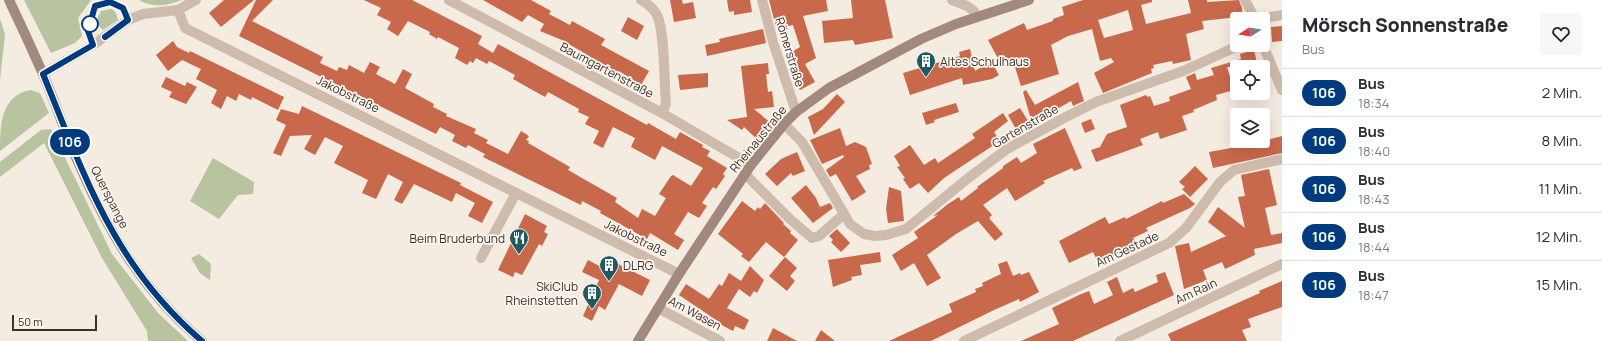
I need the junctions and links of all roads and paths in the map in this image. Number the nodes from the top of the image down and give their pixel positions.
1 (9, 0) edge
2 (196, 0) edge
3 (642, 0) edge
4 (762, 0) edge
5 (952, 0) edge
6 (1028, 0) edge
7 (1245, 0) edge
8 (453, 1) edge
9 (178, 10) junction
10 (1251, 12) edge
11 (1282, 15) edge
12 (976, 17) junction
13 (1270, 17) edge
14 (1230, 49) edge
15 (1266, 52) edge
16 (43, 74) junction
17 (1282, 90) edge
18 (796, 112) junction
19 (662, 114) junction
20 (784, 124) junction
21 (1282, 159) edge
22 (751, 165) junction
23 (745, 174) junction
24 (516, 193) junction
25 (844, 214) junction
26 (481, 258) dead end
27 (1282, 264) edge
28 (679, 274) junction
29 (658, 308) junction
30 (202, 341) edge
31 (638, 341) edge
32 (720, 341) edge
33 (964, 341) edge
34 (1120, 341) edge

1 - 16 street, Querspange
2 - 9 street
3 - 19 street
4 - 18 street, Römerstraße
5 - 12 street
6 - 12 street, Rheinaustraße
7 - 10 street
8 - 19 street, Baumgartenstraße
9 - 16 street
9 - 24 street, Jakobstraße
11 - 13 street
12 - 18 street, Rheinaustraße
14 - 25 street, Gartenstraße
15 - 17 street
16 - 30 street, Querspange
18 - 20 street, Rheinaustraße
19 - 22 street, Baumgartenstraße
20 - 22 street, Rheinaustraße
20 - 25 street, Gartenstraße
21 - 33 street, Am Gestade
22 - 23 street, Rheinaustraße
23 - 25 street
23 - 28 street, Rheinaustraße
24 - 26 street
24 - 28 street, Jakobstraße
27 - 34 street, Am Rain
28 - 29 street, Rheinaustraße
29 - 31 street, Rheinaustraße
29 - 32 street, Am Wasen

